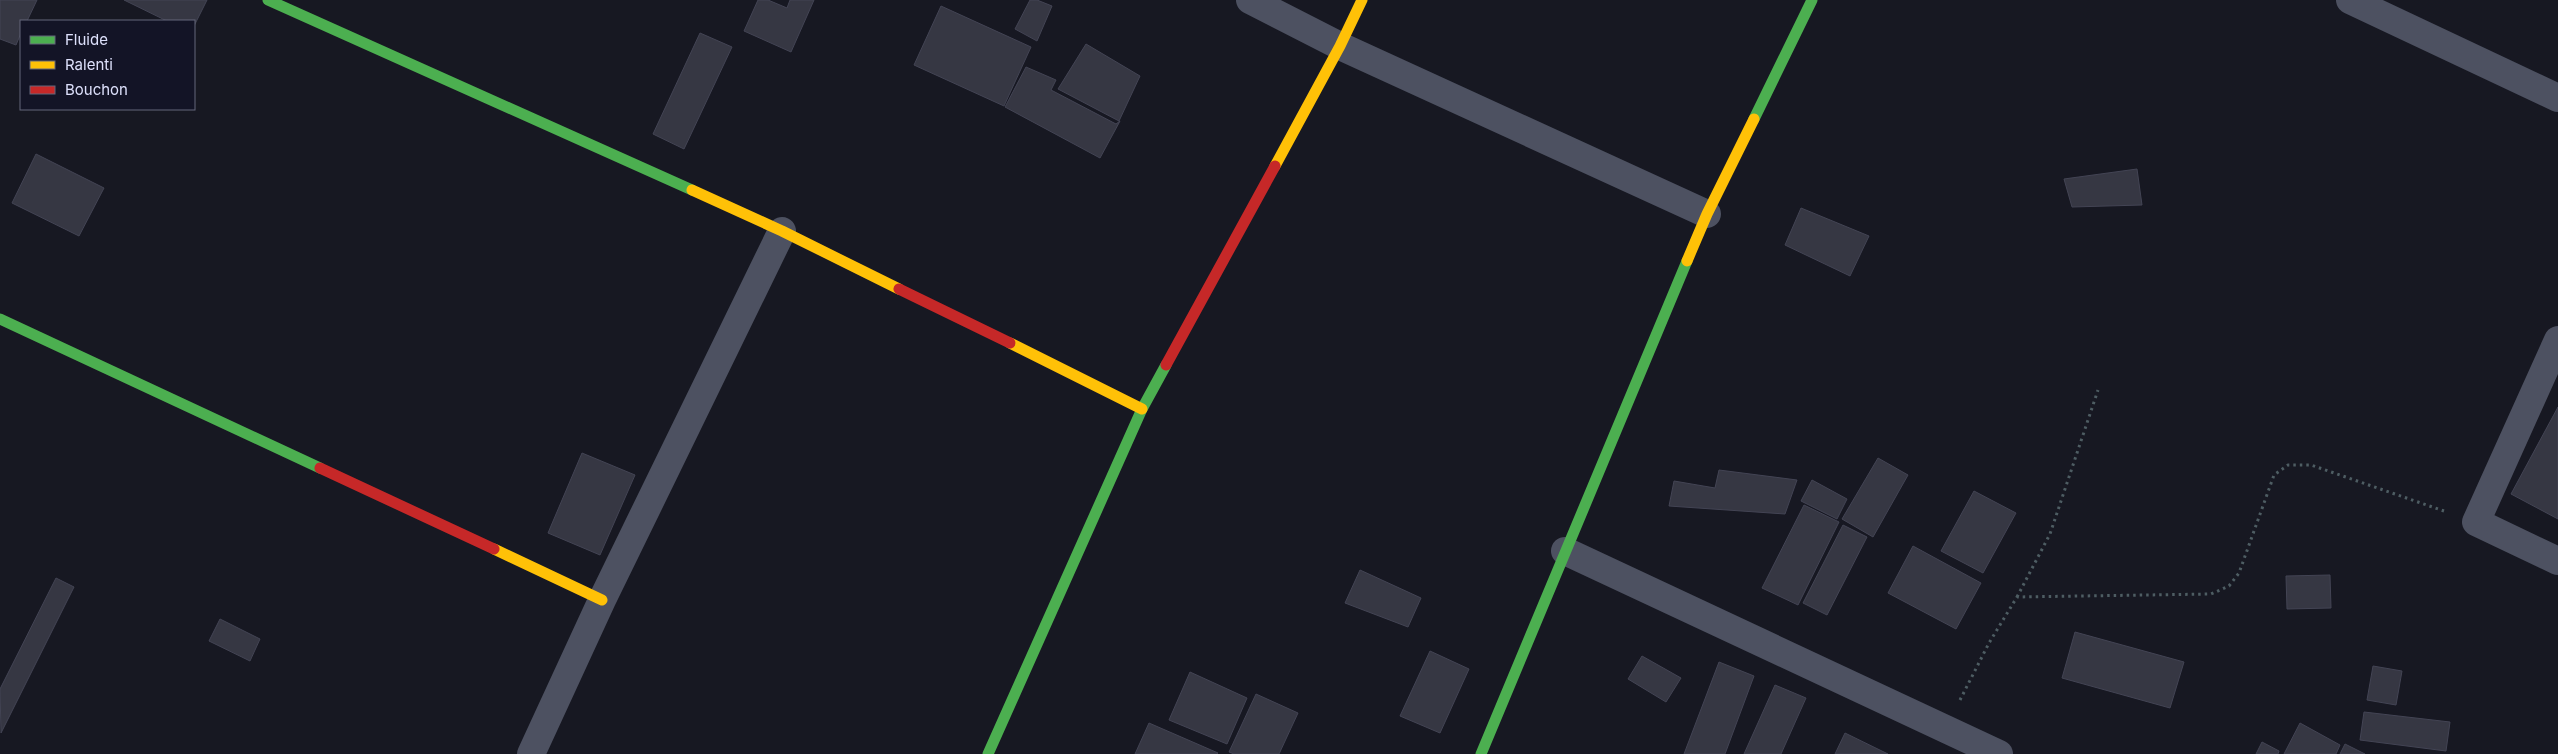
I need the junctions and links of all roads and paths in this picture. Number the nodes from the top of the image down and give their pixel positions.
1 (268, 0) edge
2 (1250, 0) edge
3 (1362, 0) edge
4 (1812, 0) edge
5 (2350, 0) edge
6 (1340, 46) junction
7 (2558, 98) edge
8 (1707, 214) junction
9 (782, 231) junction
10 (0, 320) edge
11 (2558, 340) edge
12 (2098, 390) dead end
13 (1142, 409) junction
14 (2476, 522) junction
15 (1565, 551) junction
16 (2558, 561) edge
17 (2017, 597) junction
18 (602, 600) junction
19 (1945, 729) junction
20 (531, 754) edge
21 (988, 754) edge
22 (1481, 754) edge
23 (1999, 754) edge

1 - 9 street
2 - 6 street
3 - 6 street
4 - 8 street
5 - 7 street
6 - 8 street
6 - 13 street
8 - 15 street
9 - 13 street
9 - 18 street
10 - 18 street
11 - 14 street
12 - 17 path
13 - 21 street
14 - 16 street
14 - 17 path
15 - 19 street
15 - 22 street
17 - 19 path
18 - 20 street
19 - 23 street

